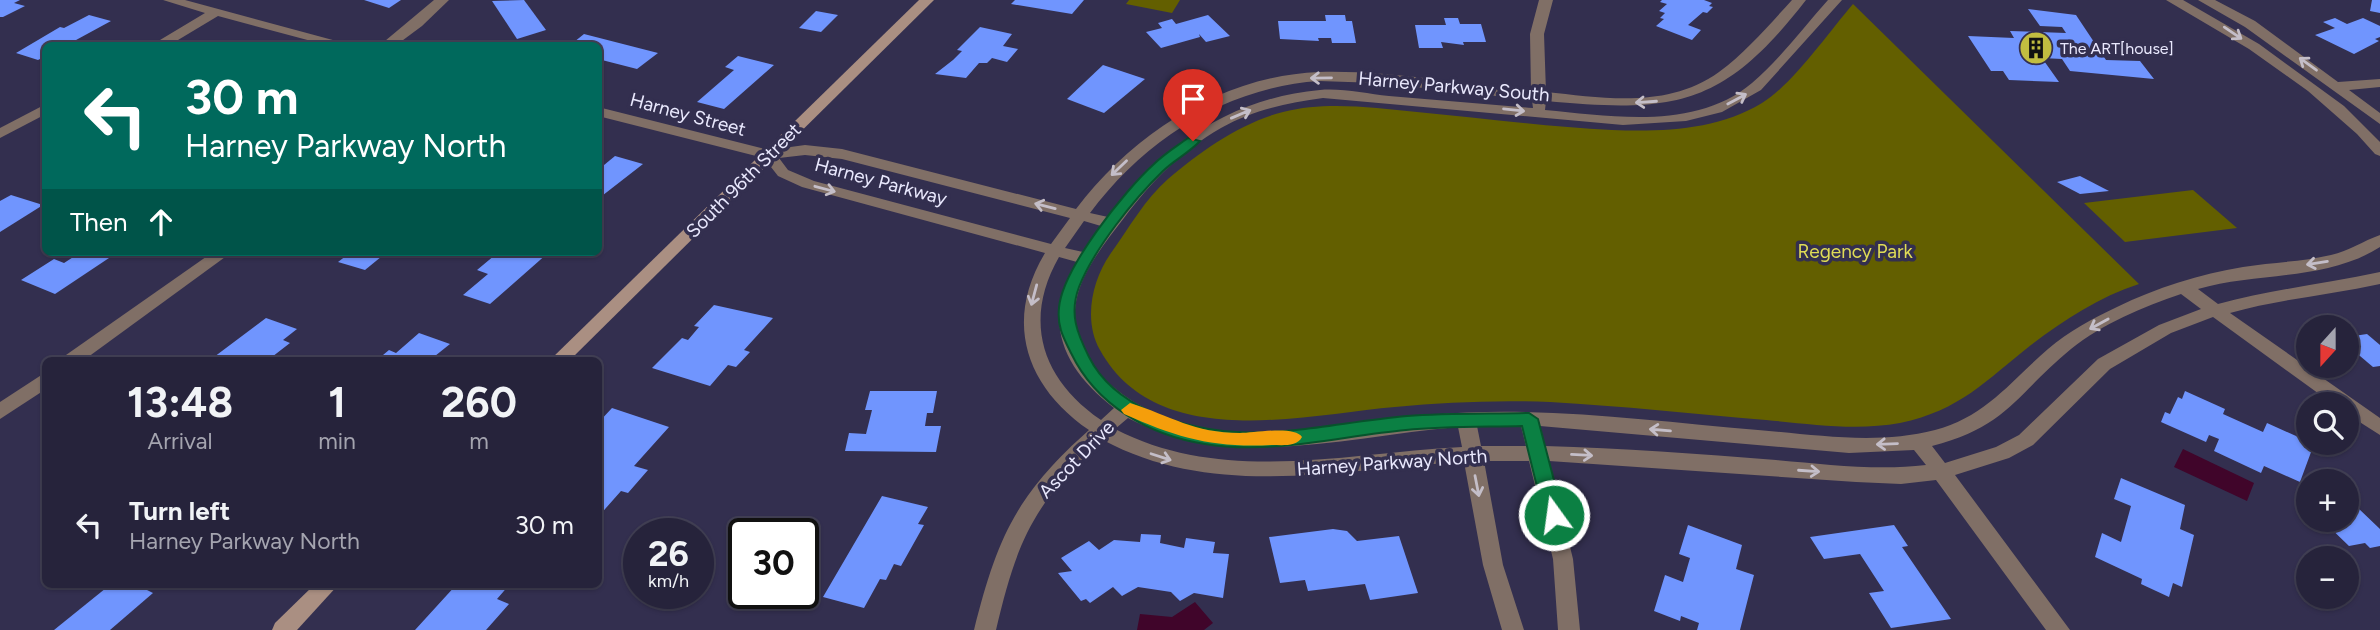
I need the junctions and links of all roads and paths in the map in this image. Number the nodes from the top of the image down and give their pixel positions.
1 (170, 0) edge
2 (442, 0) edge
3 (927, 0) edge
4 (1546, 0) edge
5 (1799, 0) edge
6 (1835, 0) edge
7 (2173, 0) edge
8 (2204, 0) edge
9 (216, 12) junction
10 (164, 42) edge
11 (332, 42) edge
12 (392, 42) edge
13 (2380, 83) edge
14 (2338, 87) junction
15 (2311, 89) junction
16 (1539, 96) junction
17 (2380, 103) edge
18 (2363, 105) junction
19 (2334, 107) junction
20 (42, 110) edge
21 (602, 112) edge
22 (1539, 113) junction
23 (2380, 120) edge
24 (0, 134) edge
25 (2380, 151) edge
26 (769, 155) junction
27 (1080, 215) junction
28 (1111, 223) junction
29 (2380, 240) edge
30 (1055, 250) junction
31 (218, 256) edge
32 (1087, 259) junction
33 (2380, 278) edge
34 (2184, 288) junction
35 (2216, 311) junction
36 (76, 357) edge
37 (562, 357) edge
38 (42, 382) edge
39 (2329, 392) edge
40 (1127, 408) junction
41 (0, 412) edge
42 (2359, 413) edge
43 (1466, 419) junction
44 (1529, 419) junction
45 (2380, 428) edge
46 (1100, 431) junction
47 (1919, 442) junction
48 (1538, 453) junction
49 (1471, 455) junction
50 (1943, 471) junction
51 (325, 588) edge
52 (283, 630) edge
53 (985, 630) edge
54 (1513, 630) edge
55 (1569, 630) edge
56 (2059, 630) edge

1 - 9 street
2 - 12 street
3 - 26 street, South 96th Street
4 - 16 street
5 -> 16 street, Harney Parkway South
22 -> 6 street, Harney Parkway South
7 -> 15 street
14 -> 8 street
9 - 10 street
9 - 11 street
13 - 14 street
14 - 15 street
14 - 18 street
15 - 19 street
16 - 22 street
16 -> 27 street, Harney Parkway South
17 - 18 street
18 - 19 street
18 - 23 street
19 - 25 street
20 - 24 street
21 - 26 street, Harney Street
28 -> 22 street, Harney Parkway South
27 -> 26 street, Harney Parkway
26 -> 30 street, Harney Parkway
26 - 37 street, South 96th Street
27 - 28 street, Harney Parkway
27 - 30 street, Harney Parkway North
28 - 32 street, Harney Parkway South
29 -> 34 street, Harney Parkway North
30 - 32 street, Harney Parkway
30 -> 46 street, Harney Parkway North
31 - 36 street
32 - 40 street, Harney Parkway North
33 - 35 street, Harney Parkway North
34 - 35 street
34 -> 47 street, Harney Parkway North
35 - 39 street
35 - 50 street, Harney Parkway North
38 - 41 street
40 - 43 street, Harney Parkway North
40 - 46 street, Ascot Drive
42 - 45 street
43 - 44 street, Harney Parkway North
43 - 49 street
47 -> 44 street, Harney Parkway North
44 - 48 street
46 -> 49 street, Harney Parkway North
46 - 53 street, Ascot Drive
47 - 50 street
48 - 49 street, Harney Parkway North
48 -> 50 street, Harney Parkway North
48 - 55 street
49 -> 54 street
50 - 56 street
51 - 52 street

